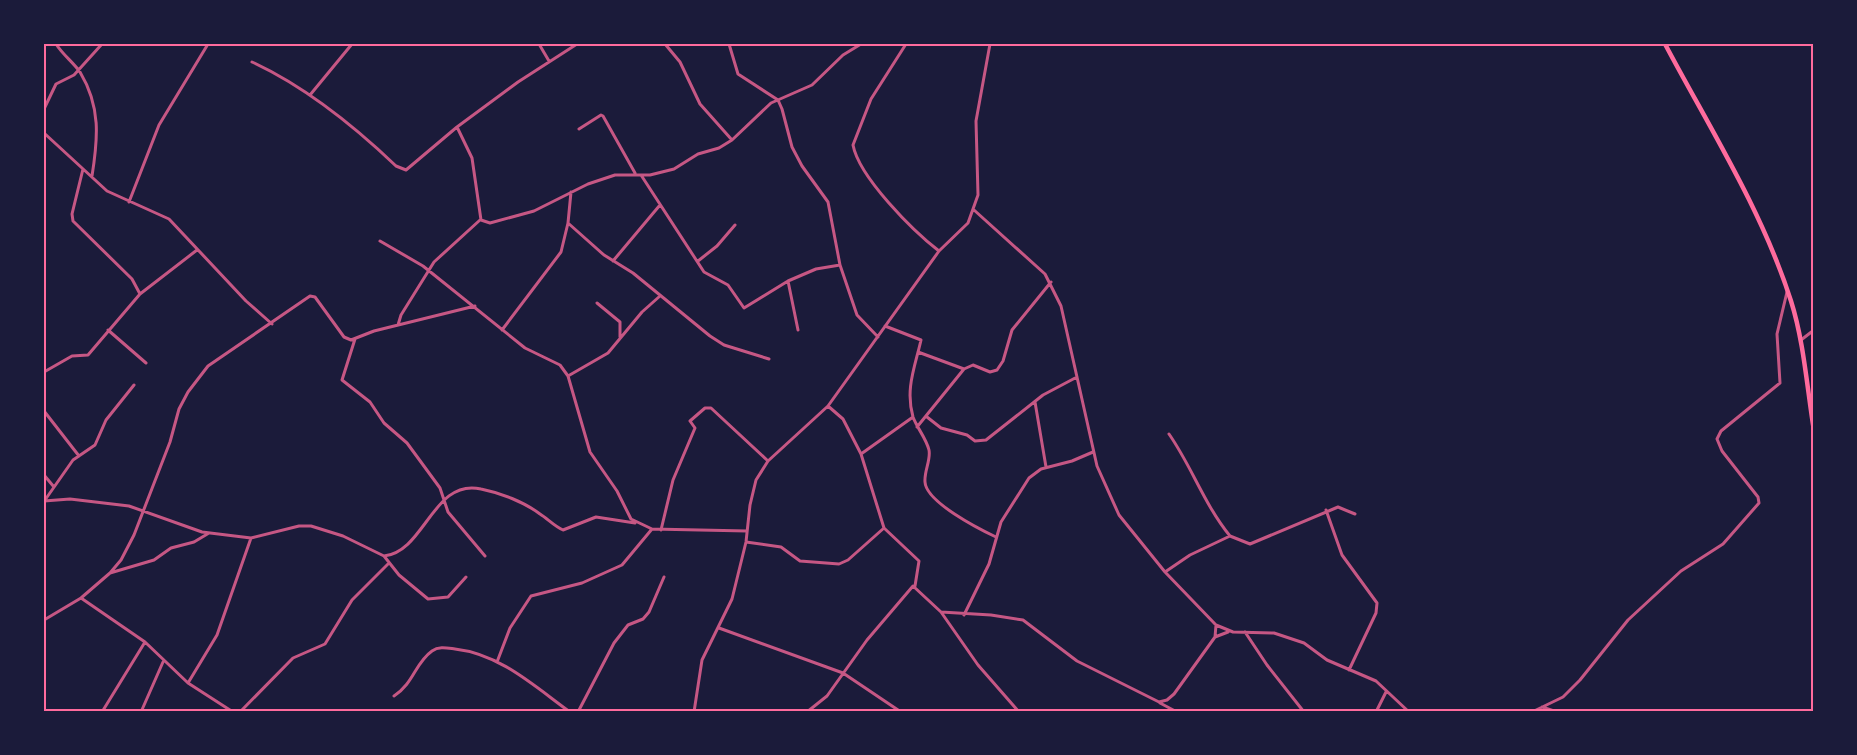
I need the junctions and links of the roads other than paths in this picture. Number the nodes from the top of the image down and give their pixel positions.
1 (56, 44) edge
2 (102, 44) edge
3 (208, 44) edge
4 (352, 44) edge
5 (539, 44) edge
6 (577, 44) edge
7 (665, 44) edge
8 (729, 44) edge
9 (861, 44) edge
10 (906, 44) edge
11 (990, 44) edge
12 (1665, 44) edge
13 (549, 61) junction
14 (252, 62) dead end
15 (79, 70) junction
16 (310, 95) junction
17 (778, 100) junction
18 (44, 109) edge
19 (457, 127) junction
20 (579, 129) dead end
21 (44, 133) edge
22 (732, 140) junction
23 (84, 168) junction
24 (636, 174) junction
25 (641, 175) junction
26 (92, 176) junction
27 (571, 192) junction
28 (129, 202) junction
29 (660, 205) junction
30 (974, 210) junction
31 (481, 220) junction
32 (568, 223) junction
33 (735, 225) dead end
34 (380, 241) dead end
35 (197, 250) junction
36 (939, 251) junction
37 (613, 261) junction
38 (698, 261) junction
39 (840, 264) junction
40 (428, 270) junction
41 (788, 281) junction
42 (1051, 282) junction
43 (1787, 292) junction
44 (140, 294) junction
45 (661, 295) junction
46 (597, 303) dead end
47 (475, 306) junction
48 (272, 324) junction
49 (398, 325) junction
50 (885, 326) junction
51 (108, 330) junction
52 (502, 330) junction
53 (798, 330) dead end
54 (1814, 330) edge
55 (878, 337) junction
56 (355, 339) junction
57 (620, 339) junction
58 (1800, 341) junction
59 (918, 352) junction
60 (769, 359) dead end
61 (146, 363) dead end
62 (964, 369) junction
63 (44, 372) edge
64 (568, 376) junction
65 (1077, 377) junction
66 (134, 385) dead end
67 (1035, 402) junction
68 (828, 406) junction
69 (44, 411) edge
70 (913, 417) junction
71 (927, 417) junction
72 (917, 427) junction
73 (1814, 431) edge
74 (1169, 434) dead end
75 (1093, 452) junction
76 (861, 454) junction
77 (79, 456) junction
78 (768, 461) junction
79 (1046, 467) junction
80 (44, 475) edge
81 (54, 487) junction
82 (44, 500) edge
83 (443, 501) junction
84 (143, 509) junction
85 (1326, 510) junction
86 (1355, 514) dead end
87 (635, 523) junction
88 (884, 528) junction
89 (652, 529) junction
90 (661, 530) junction
91 (747, 531) junction
92 (209, 533) junction
93 (1230, 536) junction
94 (996, 537) junction
95 (251, 538) junction
96 (746, 542) junction
97 (384, 556) junction
98 (485, 556) dead end
99 (389, 563) junction
100 (1164, 572) junction
101 (110, 573) junction
102 (466, 577) dead end
103 (664, 577) dead end
104 (915, 586) junction
105 (81, 598) junction
106 (941, 612) junction
107 (964, 615) junction
108 (44, 620) edge
109 (1216, 625) junction
110 (719, 628) junction
111 (1233, 632) junction
112 (1245, 632) junction
113 (1215, 637) junction
114 (145, 642) junction
115 (163, 662) junction
116 (497, 662) junction
117 (1349, 670) junction
118 (843, 673) junction
119 (188, 683) junction
120 (1386, 692) junction
121 (394, 696) dead end
122 (1159, 702) junction
123 (1542, 707) junction
124 (102, 711) edge
125 (141, 711) edge
126 (233, 711) edge
127 (240, 711) edge
128 (570, 711) edge
129 (578, 711) edge
130 (693, 711) edge
131 (807, 711) edge
132 (901, 711) edge
133 (1019, 711) edge
134 (1177, 711) edge
135 (1301, 711) edge
136 (1376, 711) edge
137 (1408, 711) edge
138 (1532, 711) edge
139 (1557, 711) edge

1 - 15 street
2 - 15 street
3 - 28 street
4 - 16 street
5 - 13 street
6 - 13 street
7 - 22 street
8 - 17 street
9 - 17 street
10 - 36 street
11 - 30 street
12 - 43 main road
13 - 19 street
14 - 16 street
15 - 18 street
15 - 26 street
16 - 19 street
17 - 22 street
17 - 39 street
19 - 31 street
20 - 24 street
21 - 23 street
22 - 25 street
23 - 26 street
23 - 44 street
24 - 25 street
24 - 27 street
25 - 29 street
26 - 28 street
27 - 31 street
27 - 32 street
28 - 35 street
29 - 37 street
29 - 38 street
30 - 36 street
30 - 42 street
31 - 40 street
32 - 37 street
32 - 52 street
33 - 38 street
34 - 40 street
35 - 44 street
35 - 48 street
36 - 50 street
37 - 45 street
38 - 41 street
39 - 41 street
39 - 55 street
40 - 47 street
40 - 49 street
41 - 53 street
42 - 62 street
42 - 65 street
43 - 58 main road
43 - 123 street
44 - 51 street
45 - 57 street
45 - 60 street
46 - 57 street
47 - 49 street
47 - 52 street
48 - 56 street
48 - 84 street
49 - 56 street
50 - 55 street
50 - 59 street
51 - 61 street
51 - 63 street
52 - 64 street
54 - 58 street
55 - 68 street
56 - 83 street
57 - 64 street
58 - 73 main road
59 - 62 street
59 - 70 street
62 - 71 street
64 - 87 street
65 - 67 street
65 - 75 street
66 - 77 street
67 - 71 street
67 - 79 street
68 - 76 street
68 - 78 street
69 - 77 street
70 - 72 street
70 - 76 street
71 - 72 street
72 - 94 street
74 - 93 street
75 - 79 street
75 - 100 street
76 - 88 street
77 - 81 street
78 - 90 street
78 - 91 street
79 - 94 street
80 - 81 street
81 - 82 street
82 - 84 street
83 - 87 street
83 - 97 street
83 - 98 street
84 - 92 street
84 - 101 street
85 - 86 street
85 - 93 street
85 - 117 street
87 - 89 street
88 - 96 street
88 - 104 street
89 - 90 street
89 - 116 street
90 - 91 street
91 - 96 street
92 - 95 street
92 - 101 street
93 - 100 street
94 - 107 street
95 - 97 street
95 - 119 street
96 - 110 street
97 - 99 street
99 - 102 street
99 - 127 street
100 - 109 street
101 - 105 street
103 - 129 street
104 - 106 street
104 - 118 street
105 - 108 street
105 - 114 street
106 - 107 street
106 - 133 street
107 - 122 street
109 - 111 street
109 - 113 street
110 - 118 street
110 - 130 street
111 - 112 street
111 - 113 street
112 - 117 street
112 - 135 street
113 - 122 street
114 - 115 street
114 - 124 street
115 - 119 street
115 - 125 street
116 - 121 street
116 - 128 street
117 - 120 street
118 - 131 street
118 - 132 street
119 - 126 street
120 - 136 street
120 - 137 street
122 - 134 street
123 - 138 street
123 - 139 street

